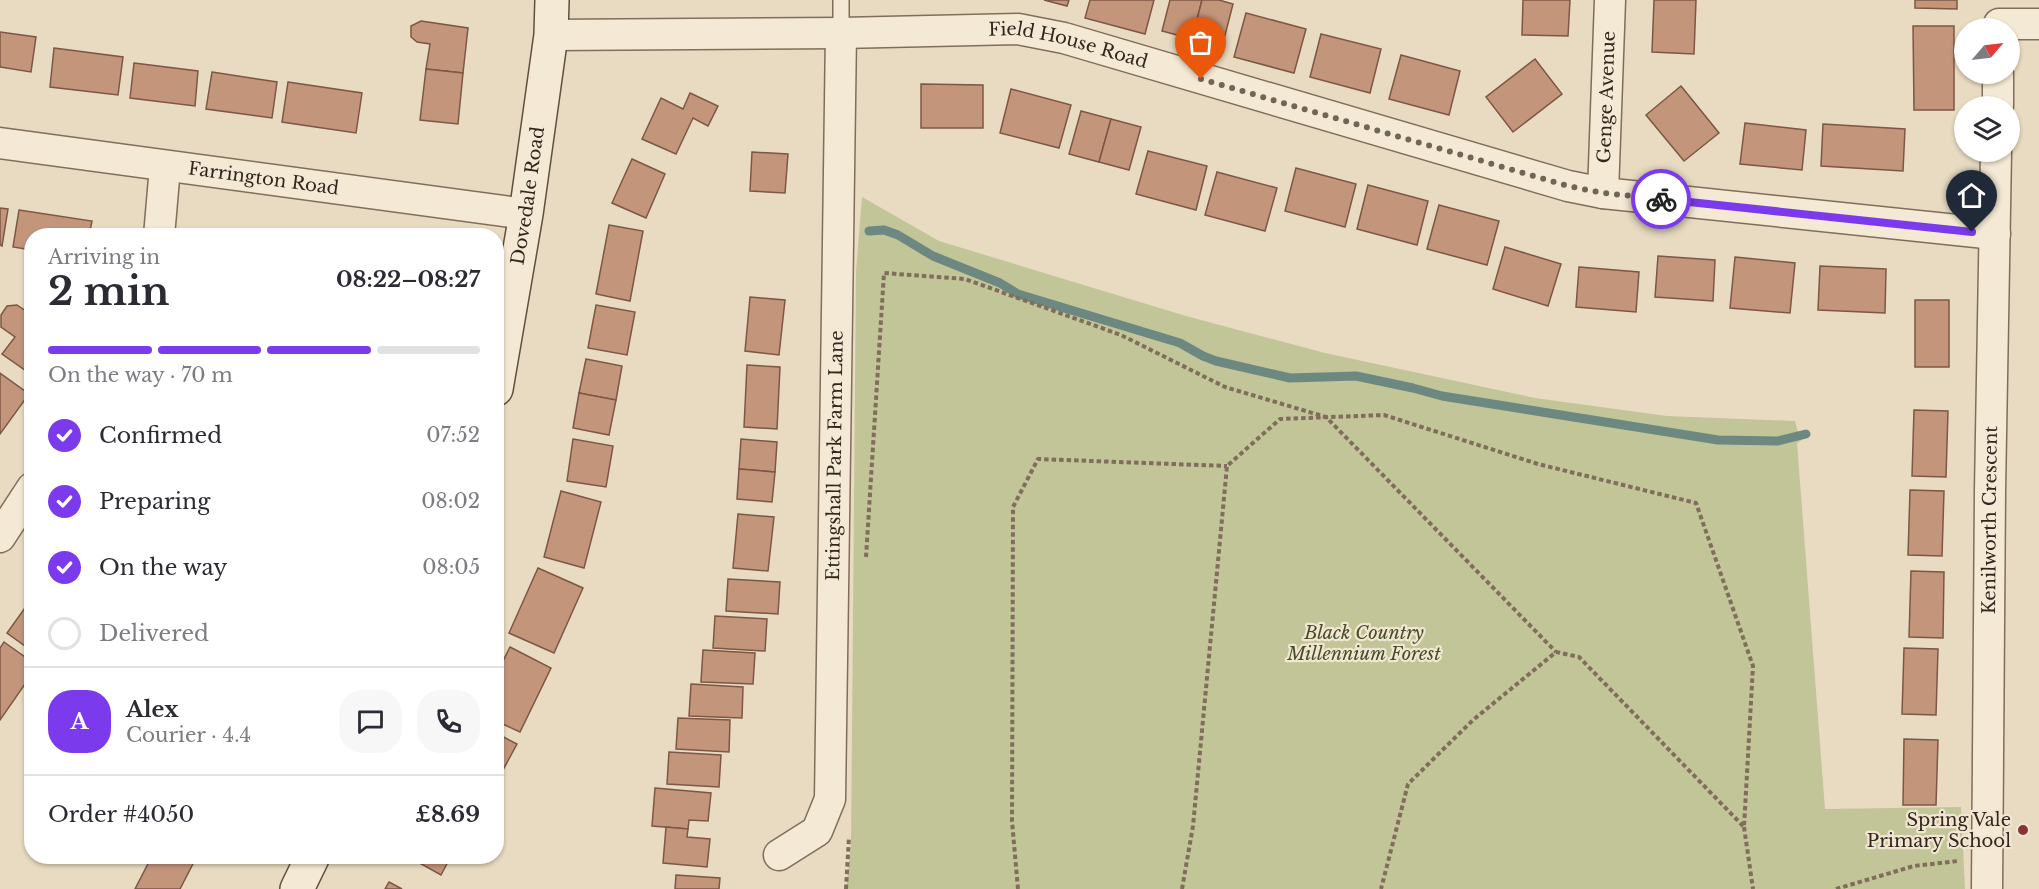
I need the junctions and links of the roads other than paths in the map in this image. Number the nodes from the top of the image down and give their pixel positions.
1 (552, 0) edge
2 (841, 0) edge
3 (1610, 0) edge
4 (2000, 17) edge
5 (2039, 24) edge
6 (841, 33) junction
7 (551, 35) junction
8 (0, 143) edge
9 (1996, 162) edge
10 (165, 167) junction
11 (1603, 193) junction
12 (526, 214) junction
13 (160, 228) edge
14 (1995, 234) junction
15 (504, 342) edge
16 (24, 500) edge
17 (0, 537) edge
18 (779, 855) dead end
19 (309, 864) edge
20 (297, 889) edge
21 (1987, 889) edge

1 - 7 street, Dovedale Road
2 - 6 lane
3 - 11 street, Genge Avenue
4 - 5 street
6 - 7 street, Field House Road
6 - 11 street, Field House Road
6 - 18 street, Ettingshall Park Farm Lane
7 - 12 street, Dovedale Road
8 - 10 street, Farrington Road
9 - 14 street, Kenilworth Crescent
10 - 12 street, Farrington Road
10 - 13 street
11 - 14 street, Field House Road
12 - 15 street, Dovedale Road
14 - 21 street, Kenilworth Crescent
16 - 17 street
19 - 20 street

